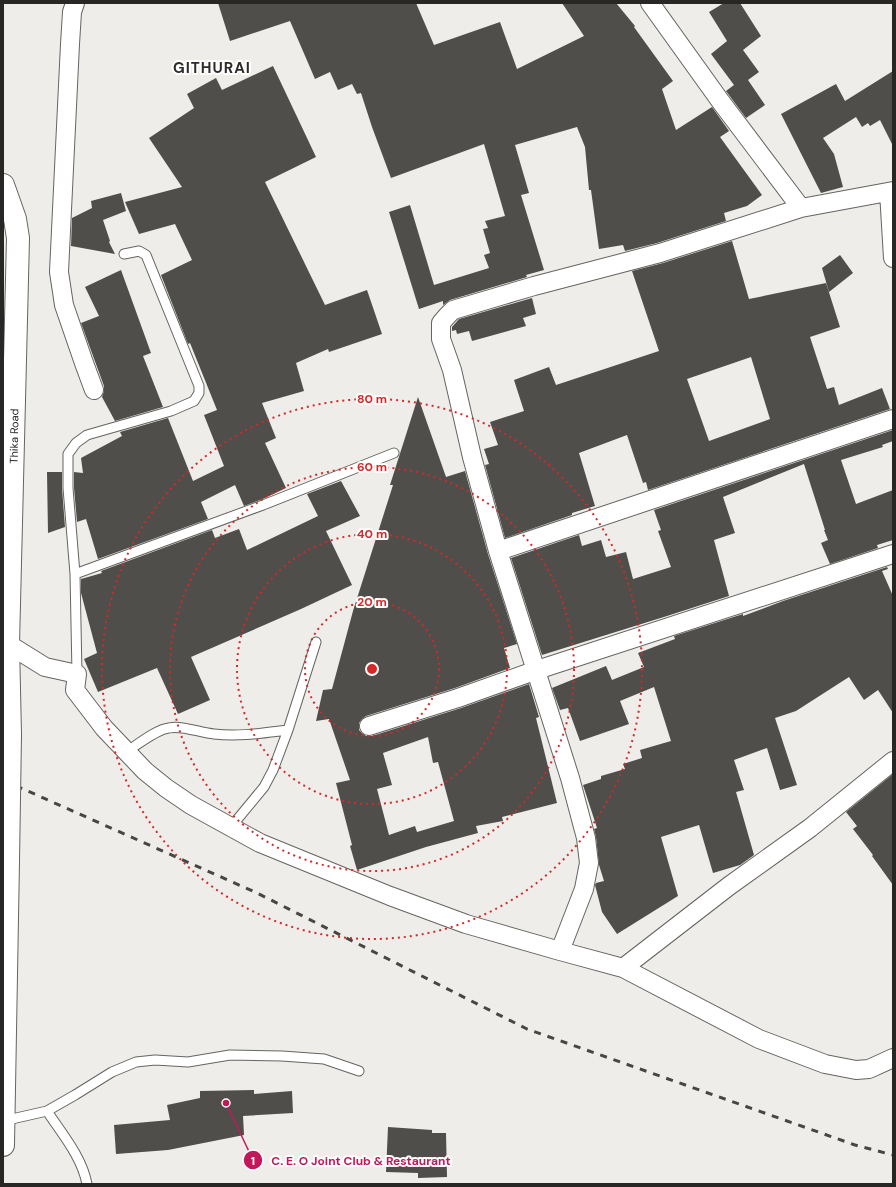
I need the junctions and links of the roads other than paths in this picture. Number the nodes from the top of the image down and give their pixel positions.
1 (75, 3) edge
2 (650, 3) edge
3 (3, 185) edge
4 (891, 192) edge
5 (801, 208) junction
6 (124, 254) dead end
7 (893, 258) edge
8 (94, 390) dead end
9 (893, 419) edge
10 (394, 453) dead end
11 (498, 551) junction
12 (893, 554) edge
13 (75, 574) junction
14 (316, 642) dead end
15 (8, 644) junction
16 (537, 670) junction
17 (77, 674) junction
18 (369, 726) dead end
19 (288, 730) junction
20 (126, 752) junction
21 (893, 761) edge
22 (231, 827) junction
23 (560, 951) junction
24 (623, 968) junction
25 (893, 1058) edge
26 (359, 1071) dead end
27 (47, 1111) junction
28 (3, 1121) edge
29 (3, 1145) edge
30 (87, 1184) edge

1 - 8 street
2 - 5 street
3 - 15 main road, Thika Road
4 - 5 street
4 - 7 street
5 - 11 street
6 - 13 lane
9 - 11 street
10 - 13 lane
11 - 16 street
12 - 16 street
13 - 17 lane
14 - 19 lane
15 - 17 street
15 - 28 main road, Thika Road, bridge
16 - 18 street
16 - 23 street
17 - 20 street
19 - 20 lane
19 - 22 lane
20 - 22 street
21 - 24 street
22 - 23 street
23 - 24 street
24 - 25 street
26 - 27 lane
27 - 28 lane
27 - 30 lane
28 - 29 main road, Thika Road

